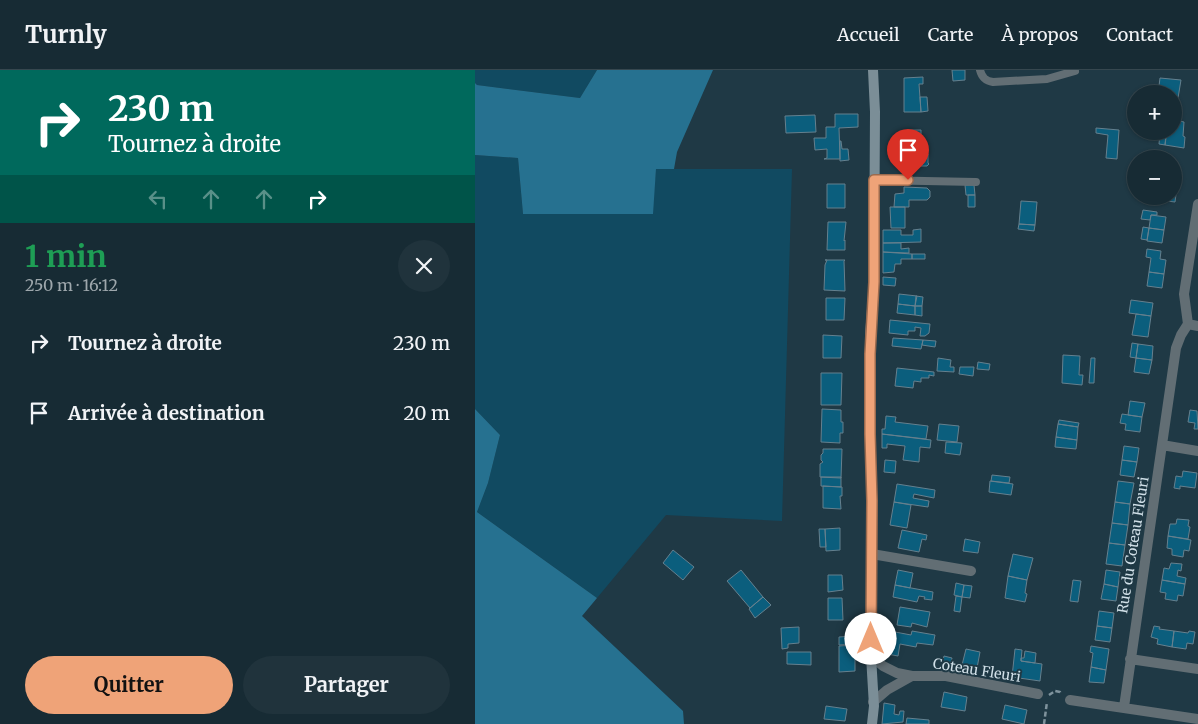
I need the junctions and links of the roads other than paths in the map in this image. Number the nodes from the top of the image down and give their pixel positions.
1 (873, 70) edge
2 (980, 70) edge
3 (1075, 71) edge
4 (874, 180) junction
5 (976, 182) dead end
6 (1198, 204) edge
7 (1193, 325) edge
8 (1162, 445) junction
9 (1198, 451) edge
10 (872, 554) junction
11 (971, 571) dead end
12 (871, 656) junction
13 (1130, 659) junction
14 (1198, 669) edge
15 (912, 676) junction
16 (1038, 694) dead end
17 (1070, 700) dead end
18 (873, 702) junction
19 (1123, 707) junction
20 (1198, 719) edge
21 (872, 724) edge

1 - 4 street
2 - 3 lane
4 - 5 lane
4 - 10 street
6 - 7 street
7 - 8 street, Rue du Coteau Fleuri
8 - 9 street
8 - 13 street, Rue du Coteau Fleuri
10 - 11 street
10 - 12 street
12 - 15 street, Coteau Fleuri
12 - 18 street
13 - 14 street
13 - 19 street, Rue du Coteau Fleuri
15 - 16 street, Coteau Fleuri
15 - 18 street, Coteau Fleuri
17 - 19 street
18 - 21 street
19 - 20 street

